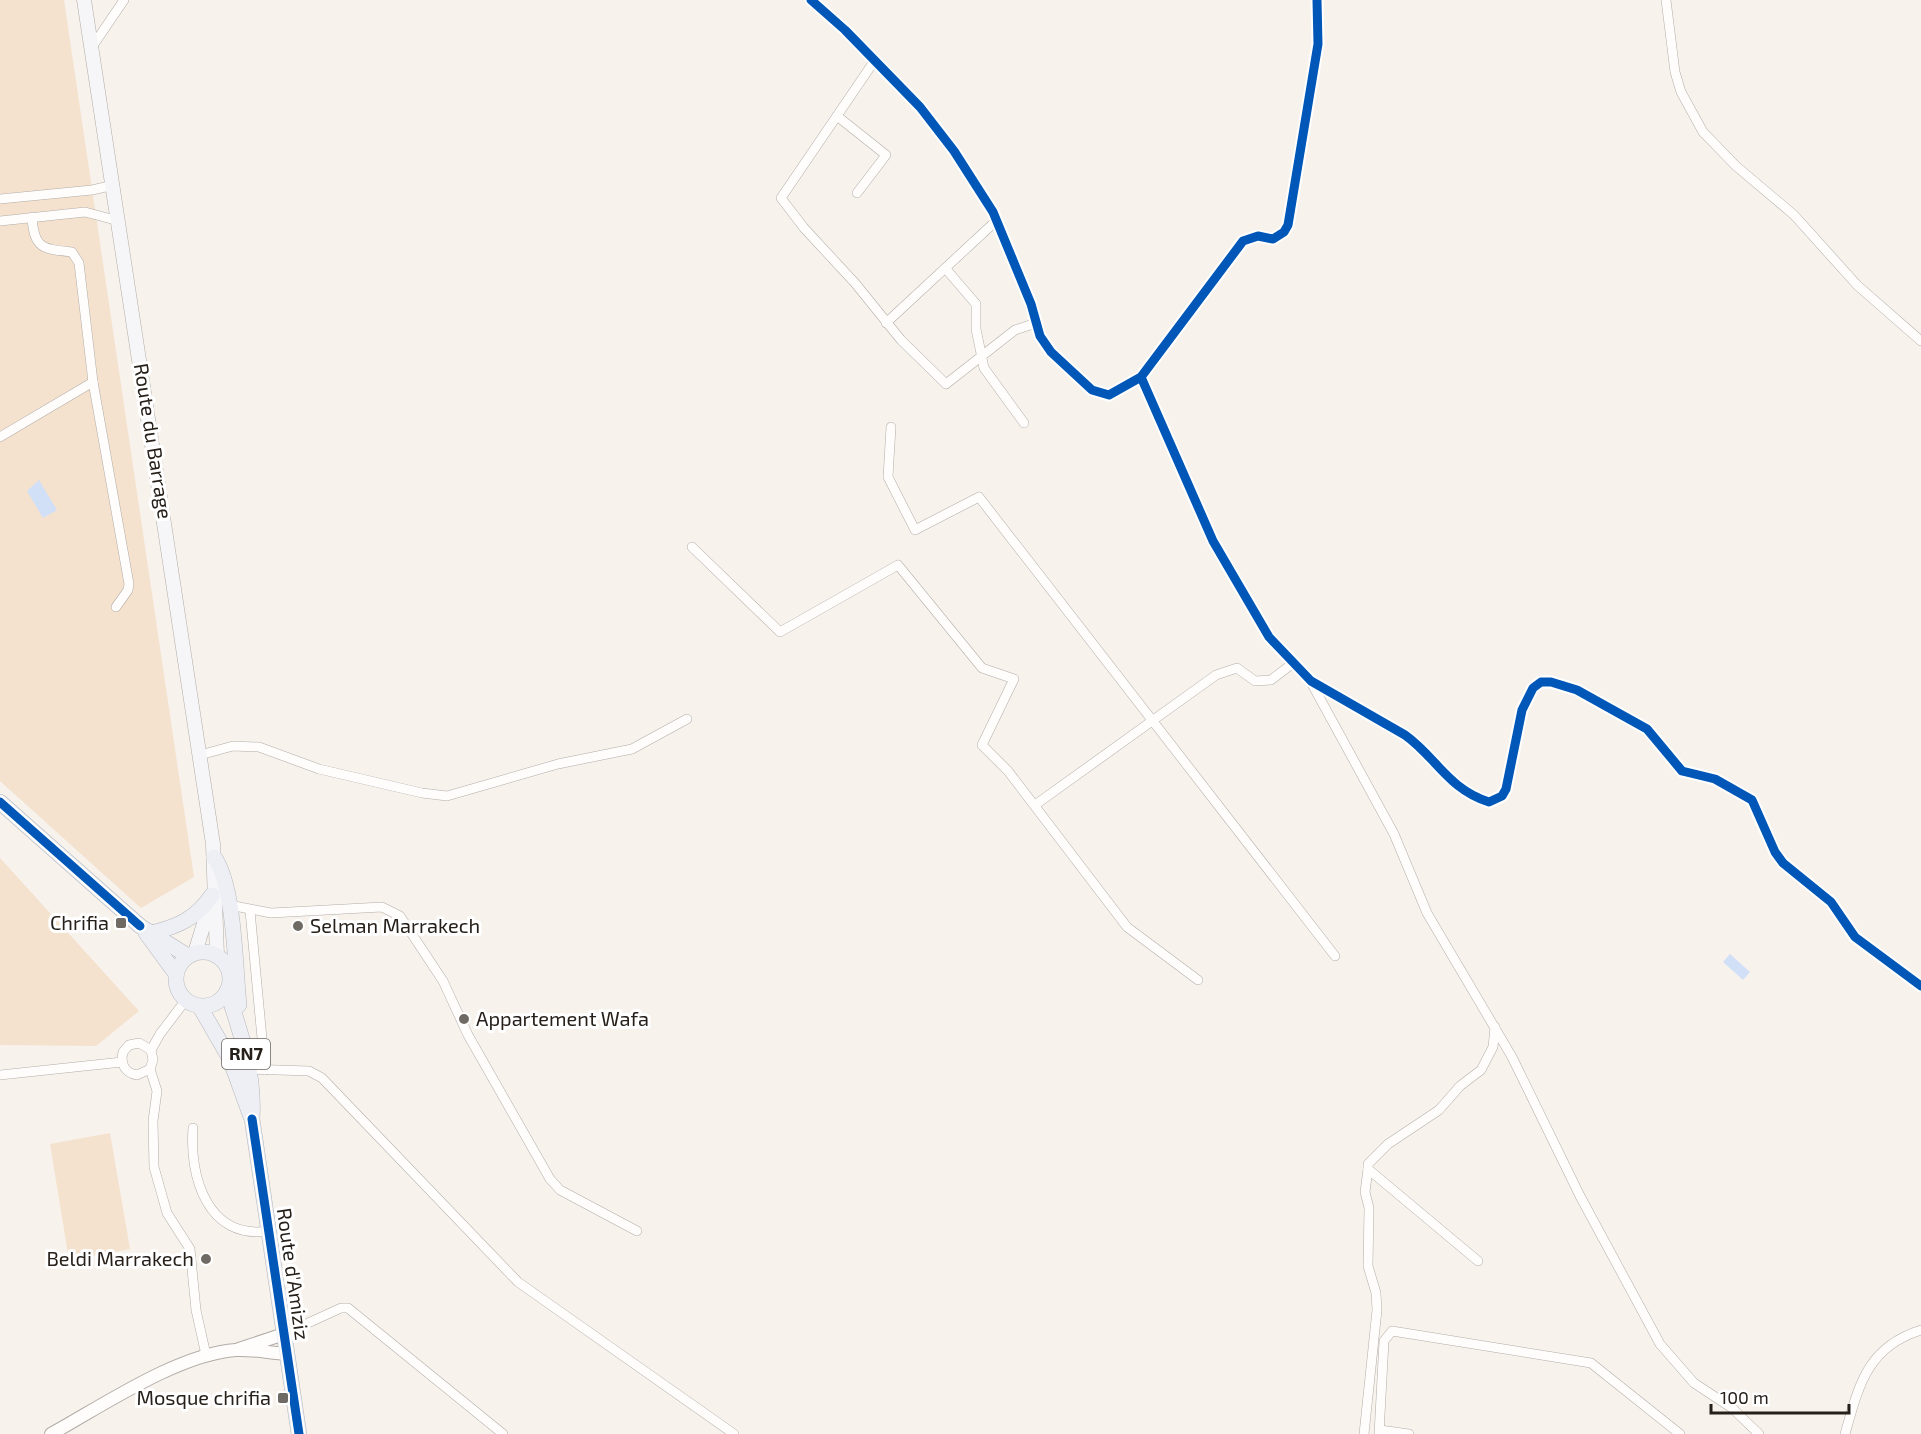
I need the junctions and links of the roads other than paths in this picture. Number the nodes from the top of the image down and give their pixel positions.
1 (84, 0) edge
2 (124, 0) edge
3 (811, 0) edge
4 (1317, 0) edge
5 (1666, 0) edge
6 (92, 47) junction
7 (874, 60) junction
8 (837, 116) junction
9 (114, 185) junction
10 (857, 193) dead end
11 (0, 199) edge
12 (32, 217) junction
13 (0, 221) edge
14 (119, 221) junction
15 (996, 221) junction
16 (946, 269) junction
17 (886, 322) junction
18 (1036, 323) junction
19 (1921, 341) edge
20 (981, 358) junction
21 (1141, 377) junction
22 (93, 382) junction
23 (1024, 423) dead end
24 (891, 427) dead end
25 (0, 437) edge
26 (692, 547) dead end
27 (116, 606) dead end
28 (1293, 664) junction
29 (1311, 681) junction
30 (687, 719) dead end
31 (1153, 722) junction
32 (200, 755) junction
33 (0, 802) edge
34 (1035, 805) junction
35 (214, 857) junction
36 (214, 889) junction
37 (229, 905) junction
38 (250, 911) junction
39 (146, 929) junction
40 (191, 955) junction
41 (217, 956) junction
42 (1335, 956) dead end
43 (176, 974) junction
44 (1198, 980) dead end
45 (1921, 986) edge
46 (227, 991) junction
47 (193, 1004) junction
48 (1495, 1027) junction
49 (243, 1044) junction
50 (148, 1047) junction
51 (122, 1062) junction
52 (150, 1069) junction
53 (258, 1070) junction
54 (0, 1075) edge
55 (252, 1119) junction
56 (193, 1128) dead end
57 (1368, 1169) junction
58 (268, 1231) junction
59 (637, 1231) dead end
60 (1478, 1261) dead end
61 (1921, 1330) edge
62 (284, 1334) junction
63 (239, 1350) junction
64 (287, 1354) junction
65 (206, 1355) junction
66 (1379, 1432) edge
67 (51, 1434) edge
68 (299, 1434) edge
69 (503, 1434) edge
70 (734, 1434) edge
71 (1364, 1434) edge
72 (1409, 1434) edge
73 (1680, 1434) edge
74 (1759, 1434) edge
75 (1845, 1434) edge

1 - 6 main road, Route du Barrage
2 - 6 street
3 - 7 street
4 - 21 street
5 - 19 street
6 - 9 main road, Route du Barrage
7 - 8 street
7 - 15 street
8 - 10 street
8 - 17 street
9 - 11 street
9 - 14 main road, Route du Barrage
12 - 13 street
12 - 14 street
12 - 22 street
14 - 32 main road, Route du Barrage
15 - 16 street
15 - 18 street
16 - 17 street
16 - 20 street
17 - 20 street
18 - 20 street
18 - 21 street
20 - 23 street
21 - 28 street
22 - 25 street
22 - 27 street
24 - 31 street
26 - 34 street
28 - 29 street
28 - 31 street
29 - 45 street
29 - 48 street
30 - 32 street
31 - 34 street
31 - 42 street
32 - 35 main road, Route du Barrage
33 - 39 main road, RN7
34 - 44 street
35 - 36 main road, Route du Barrage
35 - 37 main road
36 - 39 main road
36 - 40 main road, Route du Barrage
36 - 41 main road, Route du Barrage
37 - 38 street
37 - 49 main road
38 - 53 street
38 - 59 street
39 - 40 main road, RN7
39 - 43 main road, RN7
40 - 41 main road, RN7
40 - 43 main road
41 - 46 main road, RN7
43 - 47 main road, RN7
46 - 47 main road
46 - 49 main road, RN7
47 - 50 street
47 - 55 main road, RN7
48 - 57 street
48 - 74 street
49 - 53 main road, RN7
50 - 51 street
50 - 52 street
51 - 52 street
51 - 54 street
52 - 65 street
53 - 55 main road, RN7
53 - 70 street
55 - 58 main road, Route d'Amiziz / RN7
56 - 58 street
57 - 60 street
57 - 71 street
58 - 62 main road, Route d'Amiziz / RN7
61 - 75 street
62 - 63 street
62 - 64 main road, Route d'Amiziz / RN7
62 - 69 street
63 - 64 street
63 - 65 street
64 - 68 main road, Route d'Amiziz / RN7
65 - 67 street
66 - 72 street
66 - 73 street

